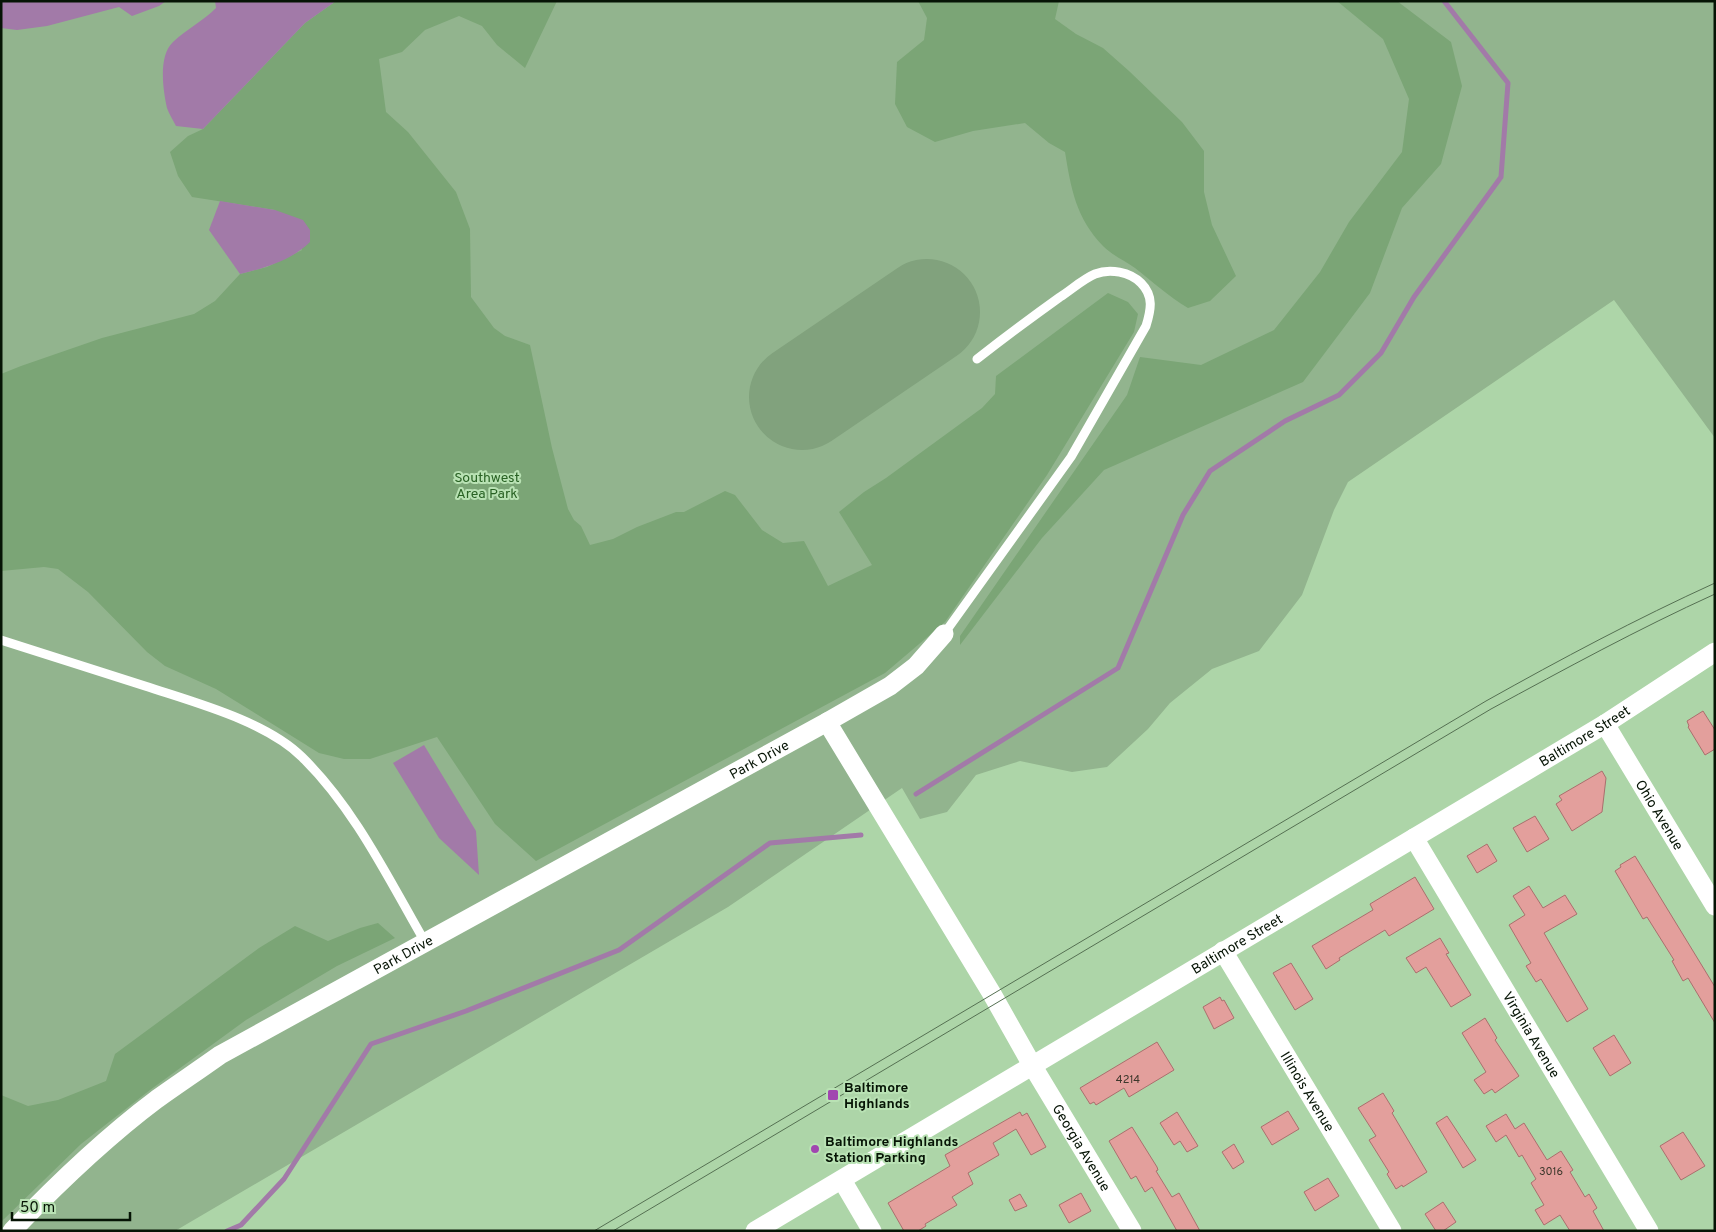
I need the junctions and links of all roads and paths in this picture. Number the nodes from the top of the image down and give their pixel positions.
1 (977, 359) dead end
2 (944, 634) joint
3 (1, 640) edge
4 (1715, 652) edge
5 (827, 722) junction
6 (1606, 724) junction
7 (1414, 838) junction
8 (1715, 906) edge
9 (425, 942) junction
10 (1223, 951) junction
11 (1032, 1065) junction
12 (842, 1180) junction
13 (12, 1231) edge
14 (755, 1231) edge
15 (872, 1231) edge
16 (1132, 1231) edge
17 (1392, 1231) edge
18 (1649, 1231) edge

1 - 2 lane
2 - 5 street, Park Drive
3 - 9 lane
4 - 6 street, Baltimore Street
5 - 9 street, Park Drive
5 - 11 street
6 - 7 street, Baltimore Street
6 - 8 street, Ohio Avenue
7 - 10 street, Baltimore Street
7 - 18 street, Virginia Avenue
9 - 13 street, Park Drive
10 - 11 street, Baltimore Street
10 - 17 street, Illinois Avenue
11 - 12 street, Baltimore Street
11 - 16 street, Georgia Avenue
12 - 14 street, Baltimore Street
12 - 15 street

